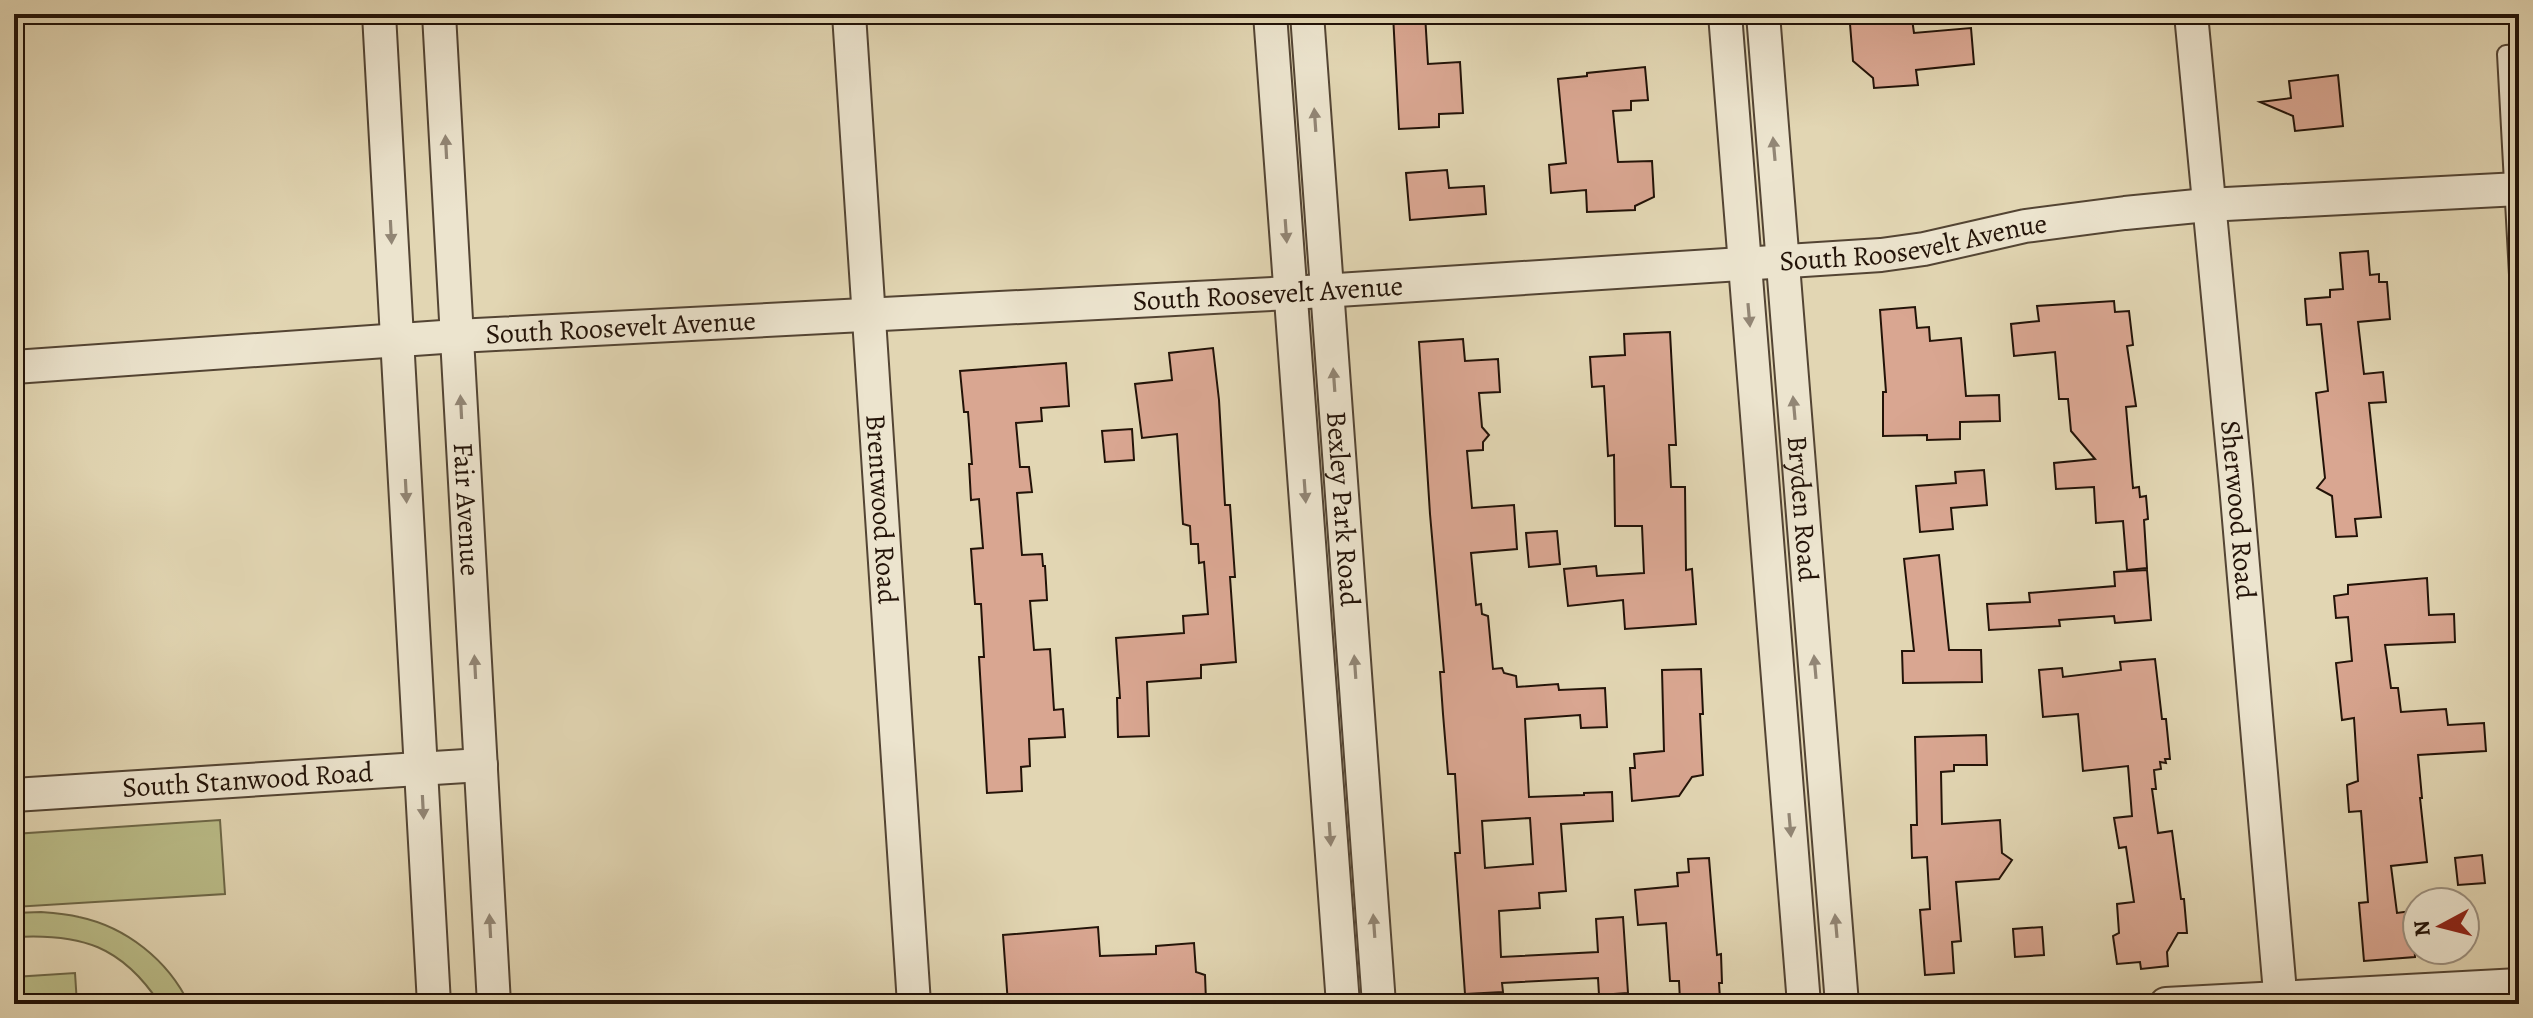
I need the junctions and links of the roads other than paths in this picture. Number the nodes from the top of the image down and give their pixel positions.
1 (379, 14) edge
2 (439, 14) edge
3 (849, 14) edge
4 (1270, 14) edge
5 (1307, 14) edge
6 (1725, 14) edge
7 (1763, 14) edge
8 (2191, 14) edge
9 (2519, 53) edge
10 (2515, 190) edge
11 (2207, 205) junction
12 (1783, 261) junction
13 (1745, 264) junction
14 (1327, 289) junction
15 (1291, 293) junction
16 (2519, 293) edge
17 (868, 313) junction
18 (457, 336) junction
19 (397, 340) junction
20 (14, 367) edge
21 (1786, 539) junction
22 (1329, 565) junction
23 (481, 765) junction
24 (421, 769) junction
25 (1804, 770) junction
26 (1346, 794) junction
27 (14, 795) edge
28 (2519, 985) edge
29 (2281, 1001) edge
30 (434, 1004) edge
31 (494, 1004) edge
32 (914, 1004) edge
33 (1343, 1004) edge
34 (1379, 1004) edge
35 (1804, 1004) edge
36 (1842, 1004) edge
37 (2166, 1004) edge

1 -> 19 street
18 -> 2 street, Fair Avenue
3 - 17 street, Brentwood Road
4 -> 15 street, Bexley Park Road
14 -> 5 street, Bexley Park Road
6 - 13 street, Bryden Road
12 -> 7 street, Bryden Road
8 - 11 street, Sherwood Road
9 - 10 lane
10 - 11 street, South Roosevelt Avenue
10 - 16 lane
11 - 12 street, South Roosevelt Avenue
11 - 29 street, Sherwood Road
12 - 13 street, South Roosevelt Avenue
21 -> 12 street, Bryden Road
13 - 14 street, South Roosevelt Avenue
13 -> 21 street, Bryden Road
14 - 15 street, South Roosevelt Avenue
22 -> 14 street, Bexley Park Road
15 - 17 street, South Roosevelt Avenue
15 -> 22 street, Bexley Park Road
17 - 18 street, South Roosevelt Avenue
17 - 32 street, Brentwood Road
18 - 19 street, South Roosevelt Avenue
23 -> 18 street, Fair Avenue
19 - 20 street, South Roosevelt Avenue
19 -> 24 street
21 - 25 street, Bryden Road
22 - 26 street, Bexley Park Road
23 - 24 street, South Stanwood Road
31 -> 23 street, Fair Avenue
24 - 27 street, South Stanwood Road
24 -> 30 street
25 -> 35 street, Bryden Road
36 -> 25 street, Bryden Road
26 -> 33 street, Bexley Park Road
34 -> 26 street, Bexley Park Road
28 - 29 street
29 - 37 street

